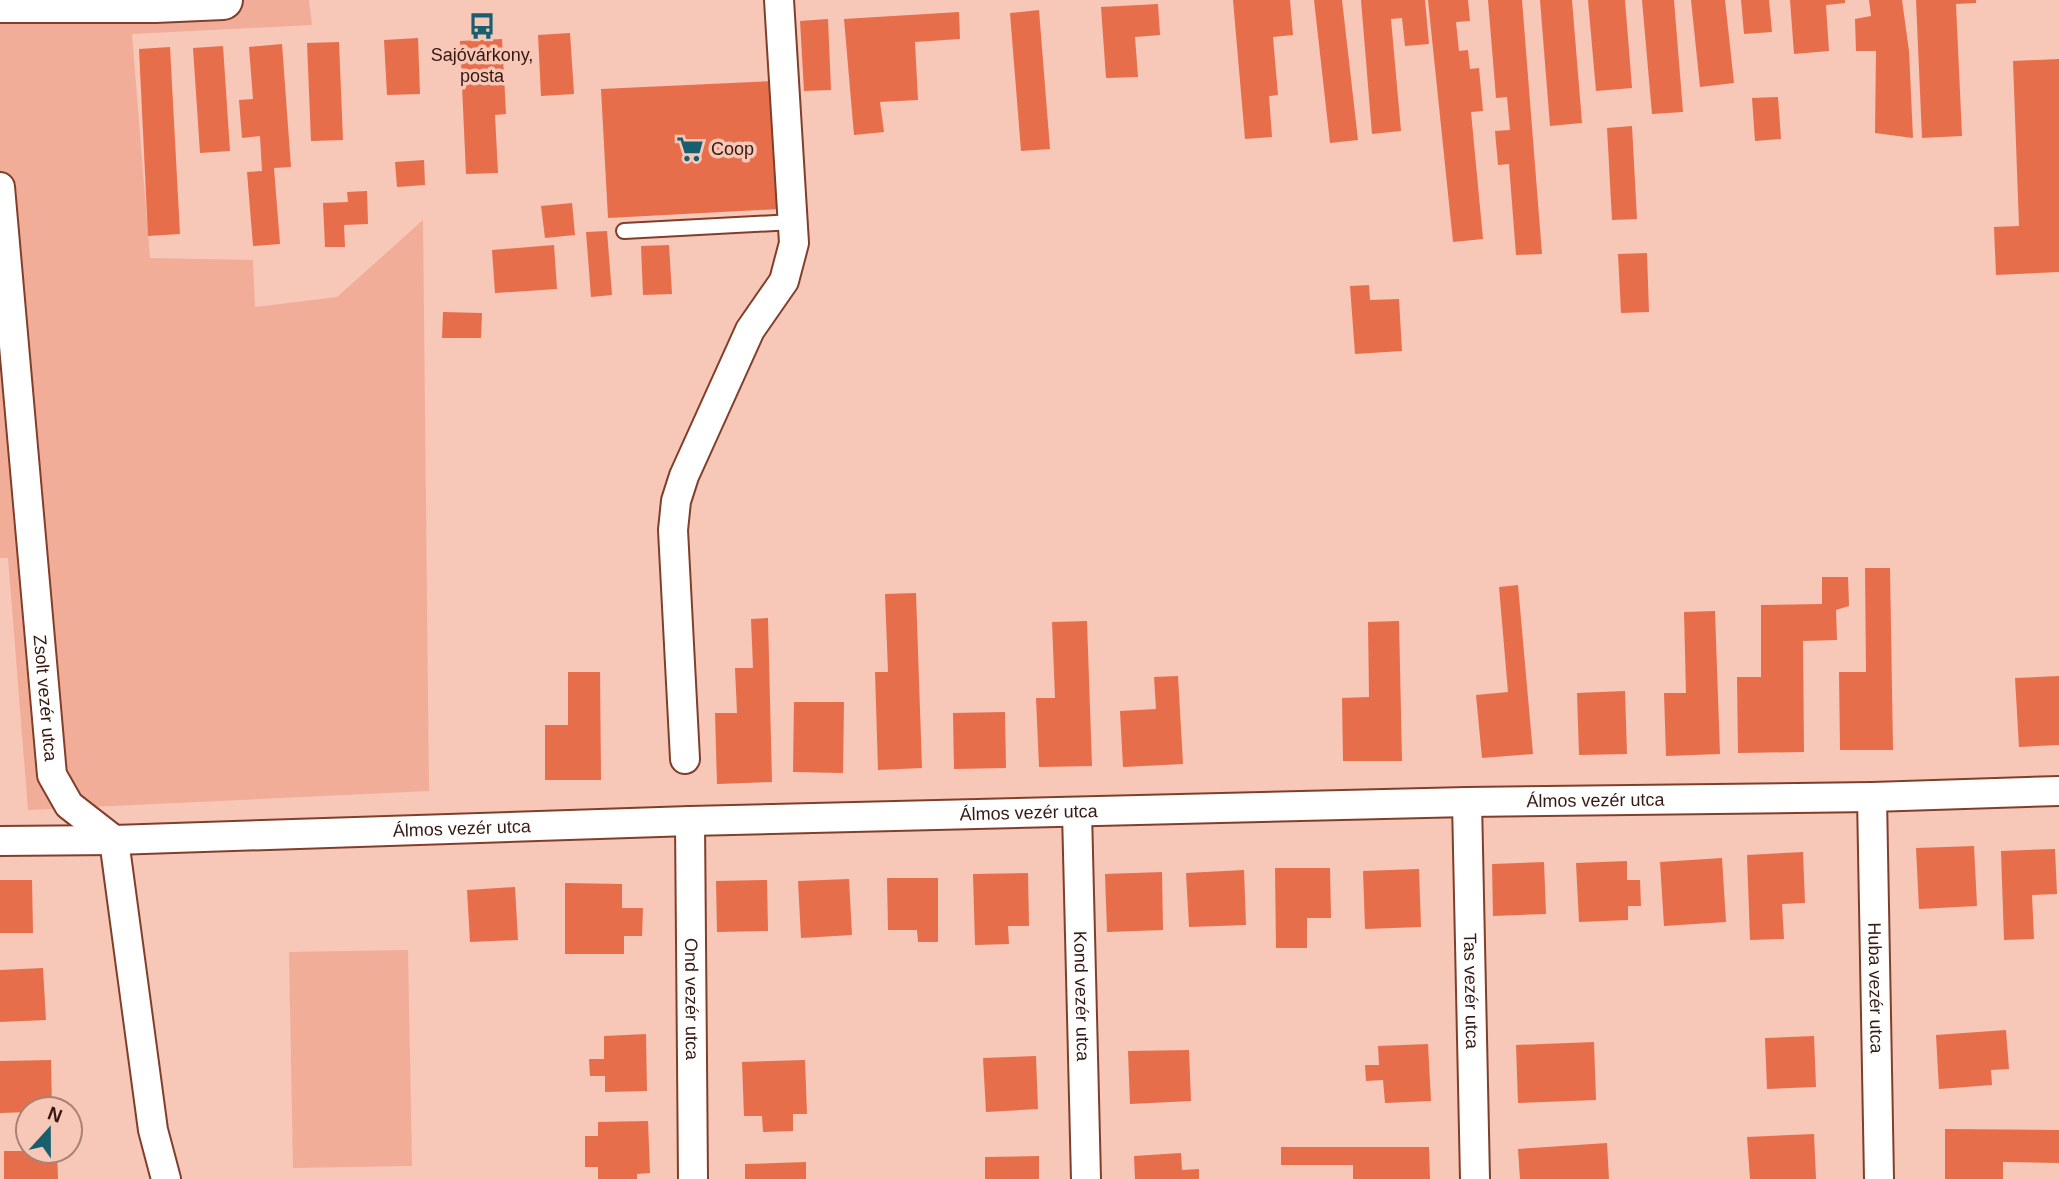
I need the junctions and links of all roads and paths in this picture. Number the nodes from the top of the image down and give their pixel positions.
1 (223, 0) edge
2 (779, 0) edge
3 (0, 3) edge
4 (0, 187) edge
5 (793, 222) junction
6 (624, 231) dead end
7 (685, 759) dead end
8 (2059, 791) edge
9 (1872, 797) junction
10 (1468, 802) junction
11 (1077, 812) junction
12 (690, 821) junction
13 (114, 840) junction
14 (0, 841) edge
15 (166, 1179) edge
16 (693, 1179) edge
17 (1086, 1179) edge
18 (1475, 1179) edge
19 (1879, 1179) edge

1 - 3 street
2 - 5 street
4 - 13 street, Zsolt vezér utca
5 - 6 lane
5 - 7 street
8 - 9 street, Álmos vezér utca
9 - 10 street, Álmos vezér utca
9 - 19 street, Huba vezér utca
10 - 11 street, Álmos vezér utca
10 - 18 street, Tas vezér utca
11 - 12 street, Álmos vezér utca
11 - 17 street, Kond vezér utca
12 - 13 street, Álmos vezér utca
12 - 16 street, Ond vezér utca
13 - 14 street, Álmos vezér utca
13 - 15 street

